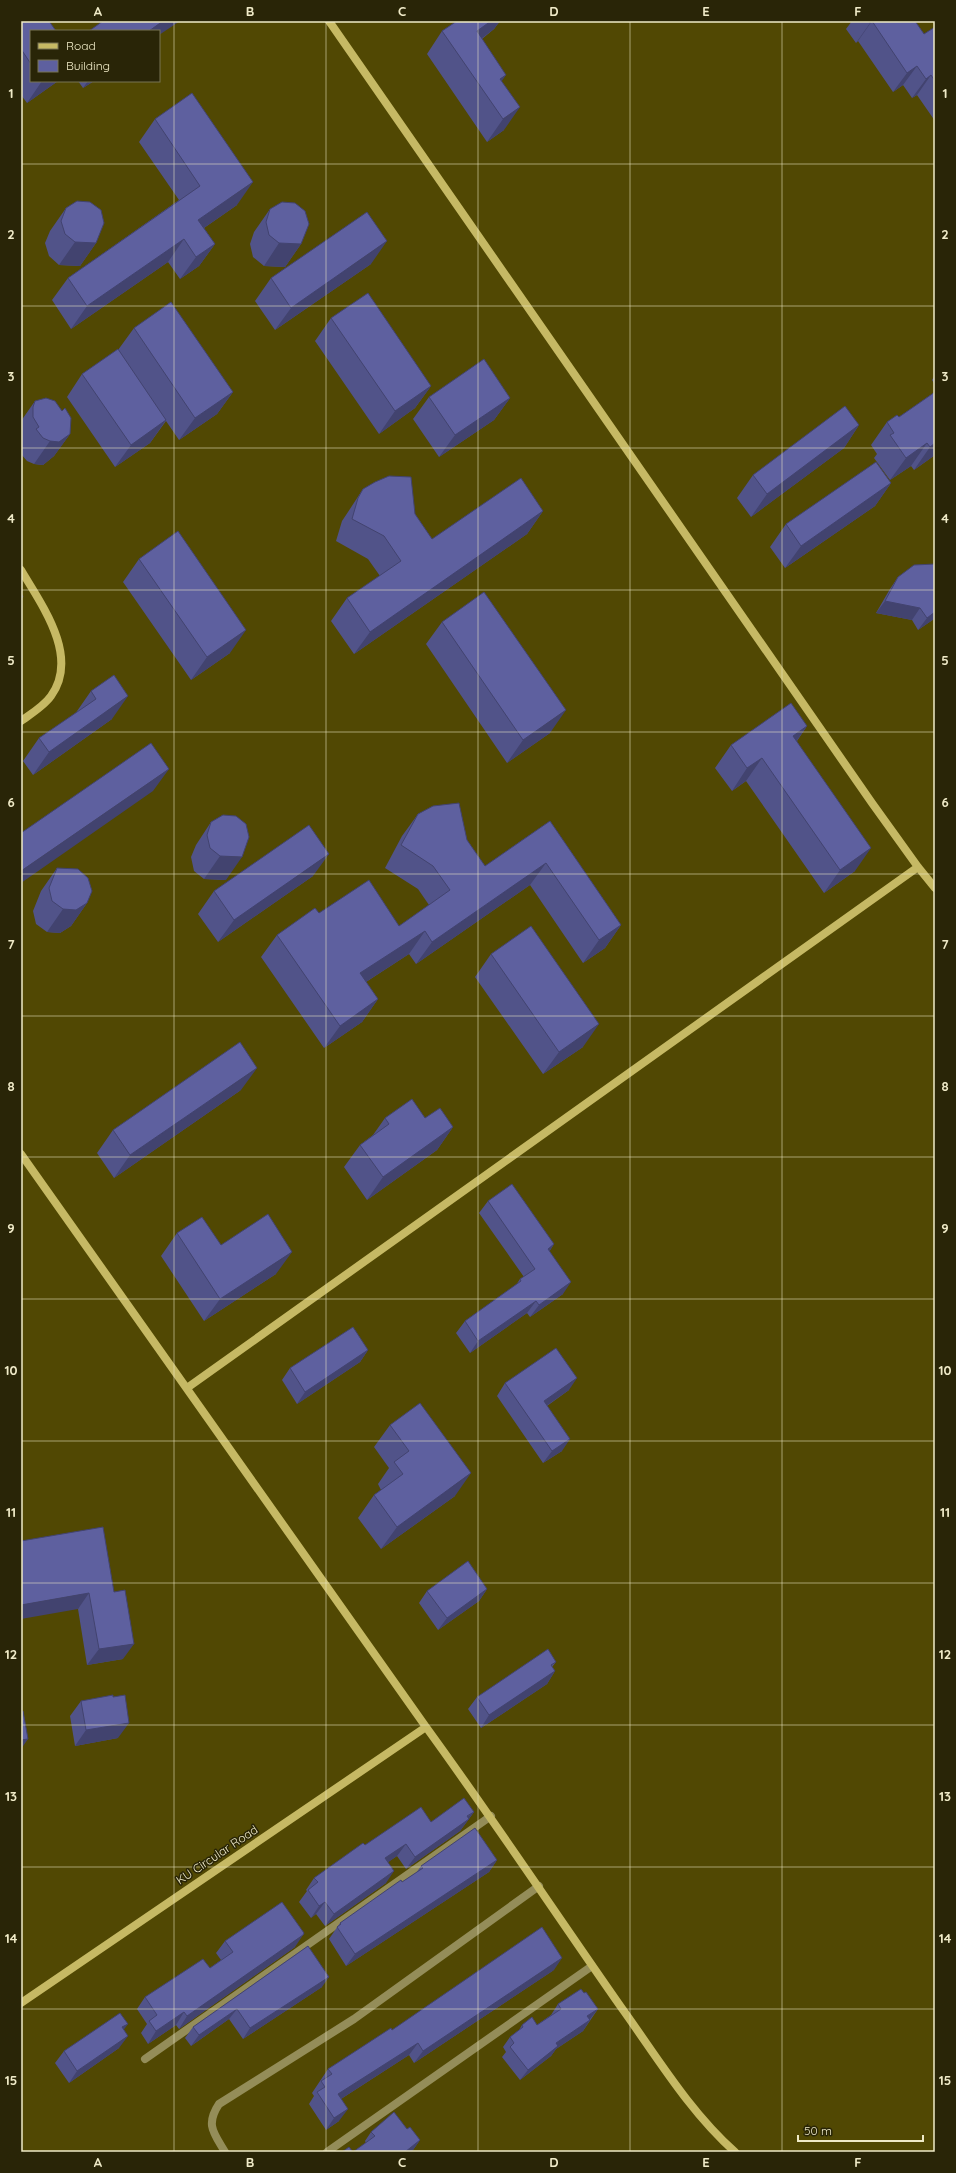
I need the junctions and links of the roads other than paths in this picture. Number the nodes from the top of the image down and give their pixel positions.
1 (329, 21) edge
2 (21, 570) edge
3 (21, 721) edge
4 (918, 867) junction
5 (935, 888) edge
6 (21, 1154) edge
7 (187, 1388) junction
8 (426, 1727) junction
9 (491, 1816) junction
10 (539, 1886) junction
11 (592, 1966) junction
12 (21, 2003) edge
13 (145, 2059) dead end
14 (225, 2152) edge
15 (327, 2152) edge
16 (735, 2152) edge

1 - 4 street
2 - 3 street
4 - 5 street
4 - 7 street
6 - 7 street
7 - 8 street
8 - 9 street
8 - 12 street, KU Circular Road
9 - 10 street
9 - 13 street
10 - 11 street
10 - 14 street
11 - 15 street
11 - 16 street

